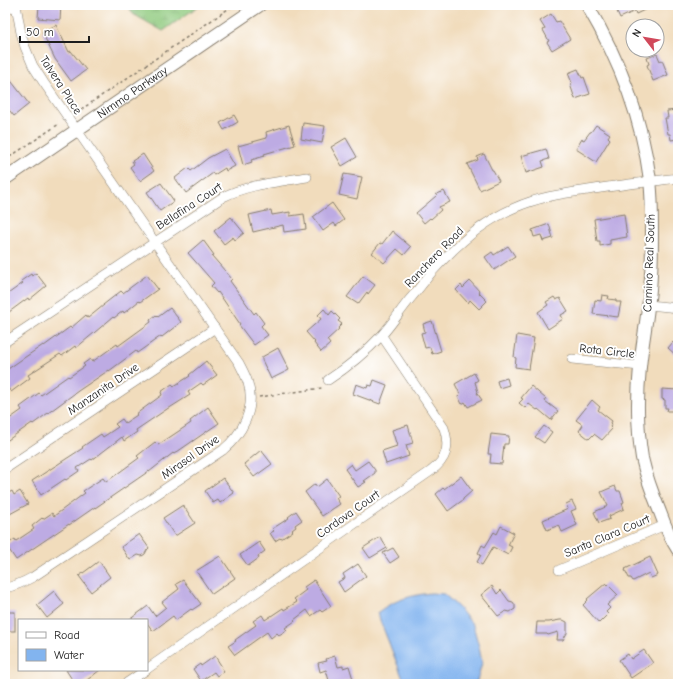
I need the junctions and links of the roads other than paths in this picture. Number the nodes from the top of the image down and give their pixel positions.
1 (260, 5) edge
2 (587, 5) edge
3 (16, 6) edge
4 (5, 8) edge
5 (76, 130) junction
6 (307, 177) dead end
7 (678, 178) edge
8 (5, 179) edge
9 (650, 181) junction
10 (154, 242) junction
11 (649, 305) junction
12 (678, 308) edge
13 (215, 328) junction
14 (382, 336) junction
15 (5, 342) edge
16 (572, 359) dead end
17 (640, 366) junction
18 (328, 385) road end
19 (5, 469) edge
20 (665, 525) junction
21 (678, 550) edge
22 (559, 570) dead end
23 (5, 588) edge
24 (148, 669) edge
25 (144, 671) edge
26 (125, 684) edge

1 - 5 street, Nimmo Parkway
2 - 9 street, Camino Real South
3 - 4 street
3 - 5 street, Talvera Place
5 - 8 street, Nimmo Parkway
5 - 10 street, Mirasol Drive
6 - 10 street, Bellafina Court
7 - 9 street, Ranchero Road
9 - 11 street, Camino Real South
9 - 14 street, Ranchero Road
10 - 13 street, Mirasol Drive
10 - 15 street
11 - 12 street
11 - 17 street, Camino Real South
13 - 19 street, Manzanita Drive
13 - 23 street, Mirasol Drive
14 - 18 street, Ranchero Road
14 - 24 street, Cordova Court
16 - 17 street, Rota Circle
17 - 20 street, Camino Real South
20 - 21 street, Camino Real South
20 - 22 street, Santa Clara Court
25 - 26 street, Cordova Court

